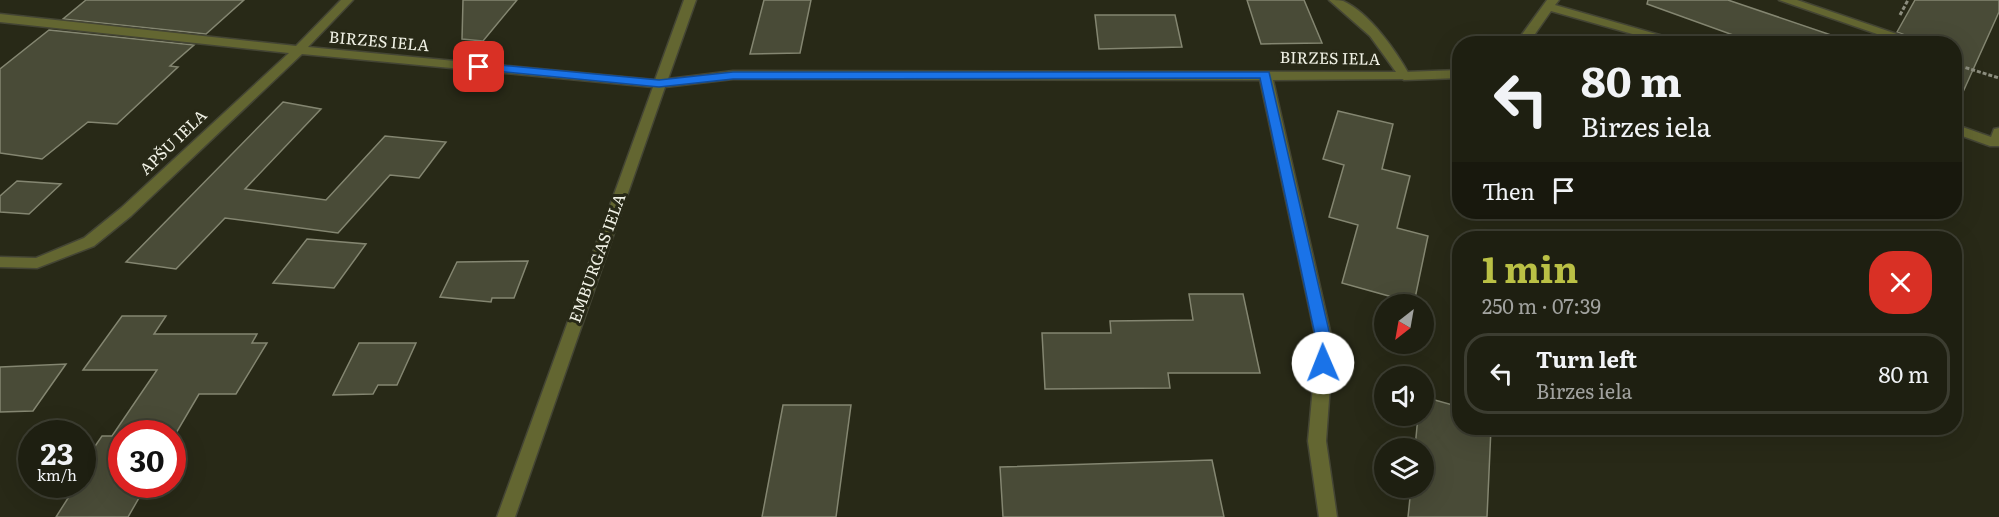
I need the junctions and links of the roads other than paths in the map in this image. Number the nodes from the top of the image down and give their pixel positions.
1 (347, 0) edge
2 (690, 0) edge
3 (1335, 0) edge
4 (1778, 0) edge
5 (1785, 0) edge
6 (1551, 3) edge
7 (0, 18) edge
8 (1527, 36) edge
9 (1651, 36) edge
10 (1866, 36) edge
11 (1895, 36) edge
12 (299, 50) junction
13 (1265, 74) junction
14 (1452, 74) edge
15 (1404, 76) junction
16 (659, 84) junction
17 (1962, 131) edge
18 (1999, 132) edge
19 (0, 262) edge
20 (506, 517) edge
21 (1328, 517) edge

1 - 12 street, APŠU IELA
2 - 16 street, EMBURGAS IELA
3 - 15 street
4 - 10 street
5 - 11 street
6 - 8 street
6 - 9 street
7 - 12 street, BIRZES IELA
12 - 16 street, BIRZES IELA
12 - 19 street, APŠU IELA
13 - 15 street, BIRZES IELA
13 - 16 street, BIRZES IELA
13 - 21 street
14 - 15 street, BIRZES IELA
16 - 20 street, EMBURGAS IELA
17 - 18 street

